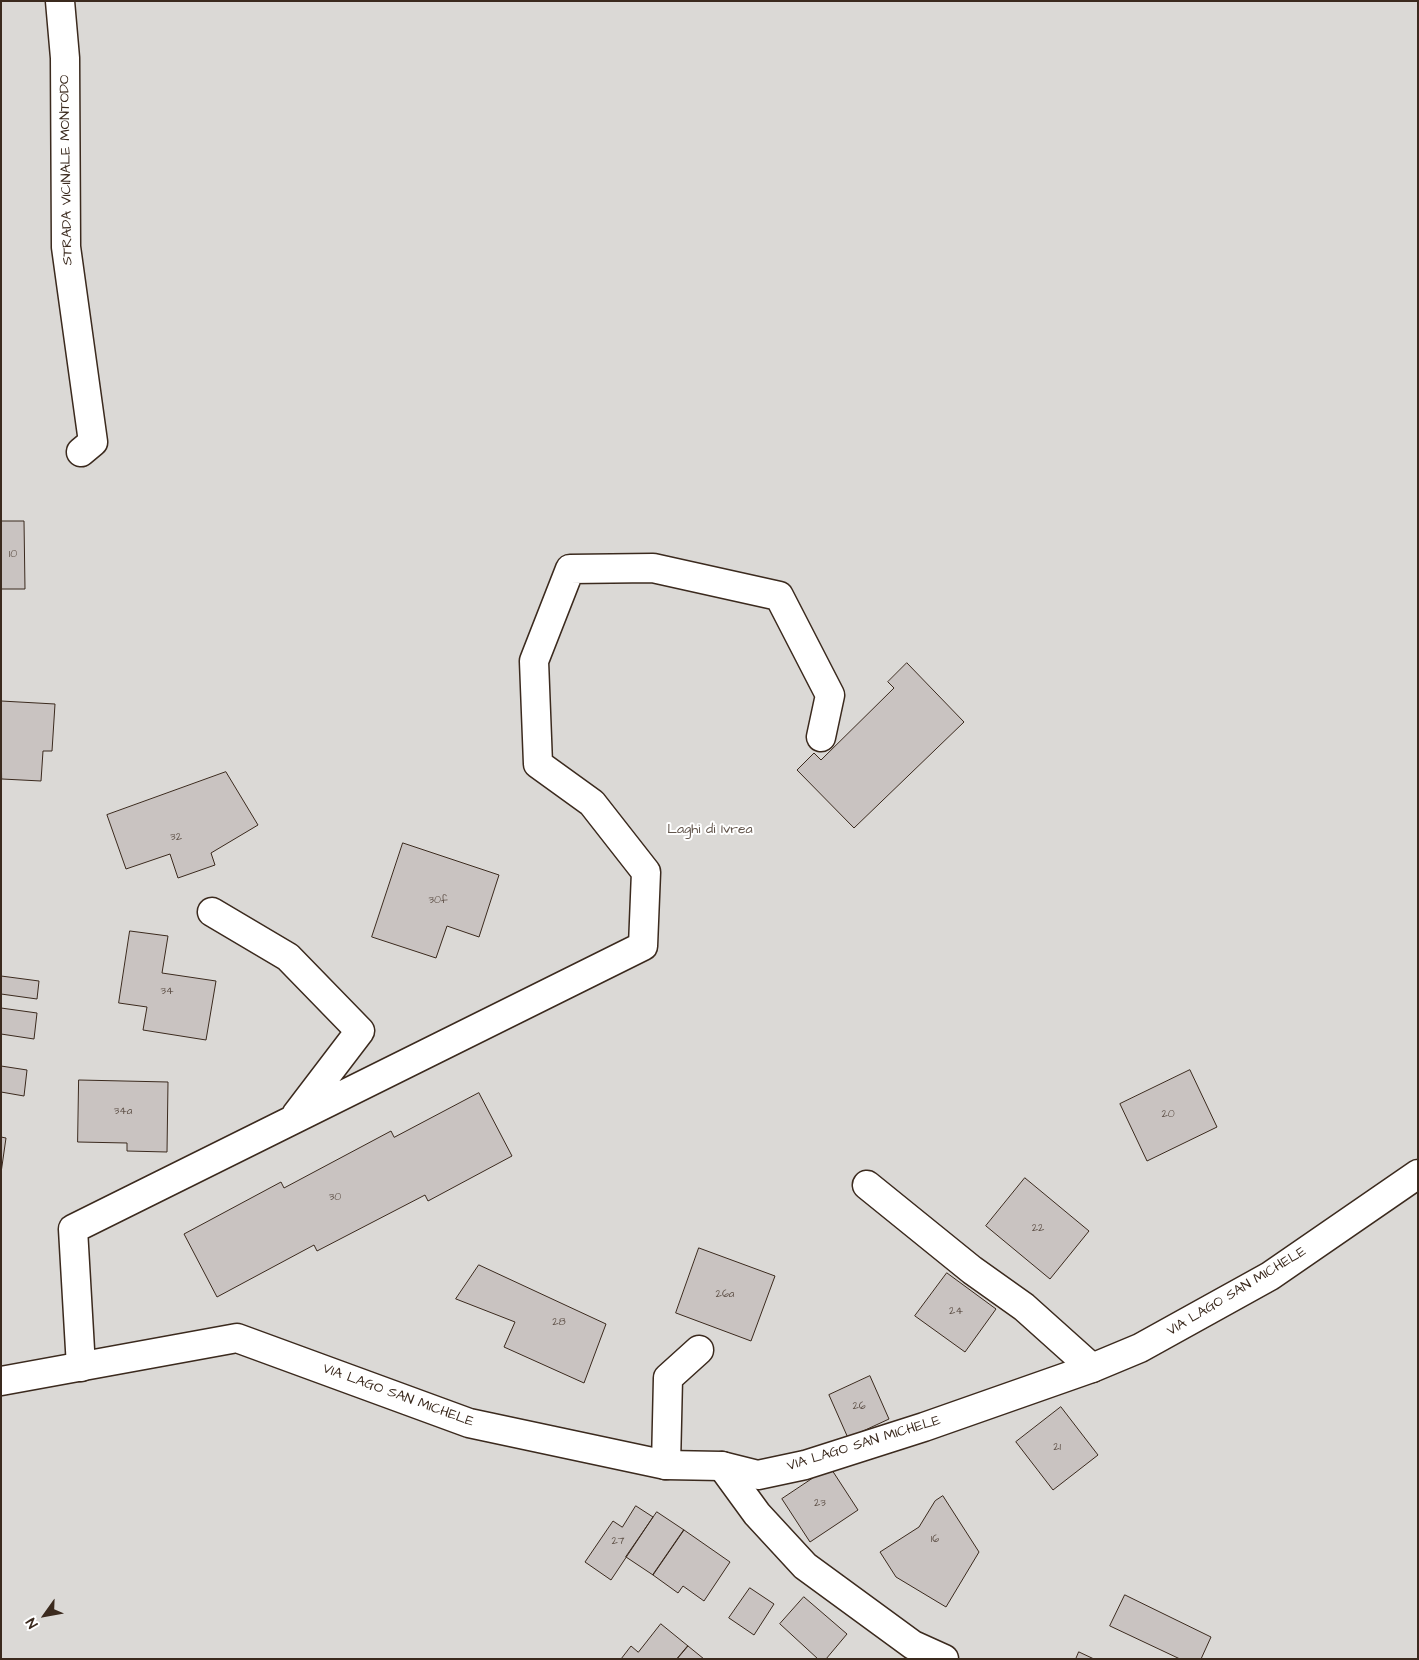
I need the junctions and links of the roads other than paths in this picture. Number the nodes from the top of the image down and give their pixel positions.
1 (60, 1) edge
2 (80, 452) dead end
3 (821, 737) dead end
4 (212, 912) dead end
5 (292, 1120) junction
6 (1418, 1174) edge
7 (867, 1185) dead end
8 (699, 1350) dead end
9 (81, 1367) junction
10 (1092, 1368) junction
11 (1, 1381) edge
12 (666, 1464) junction
13 (722, 1466) junction
14 (910, 1652) edge
15 (944, 1659) edge

1 - 2 street, STRADA VICINALE MONTODO
3 - 5 street
4 - 5 street
5 - 9 street
6 - 10 street, VIA LAGO SAN MICHELE
7 - 10 street
8 - 12 street
9 - 11 street, VIA LAGO SAN MICHELE
9 - 12 street, VIA LAGO SAN MICHELE
10 - 13 street, VIA LAGO SAN MICHELE
12 - 13 street, VIA LAGO SAN MICHELE
13 - 14 street
14 - 15 street

